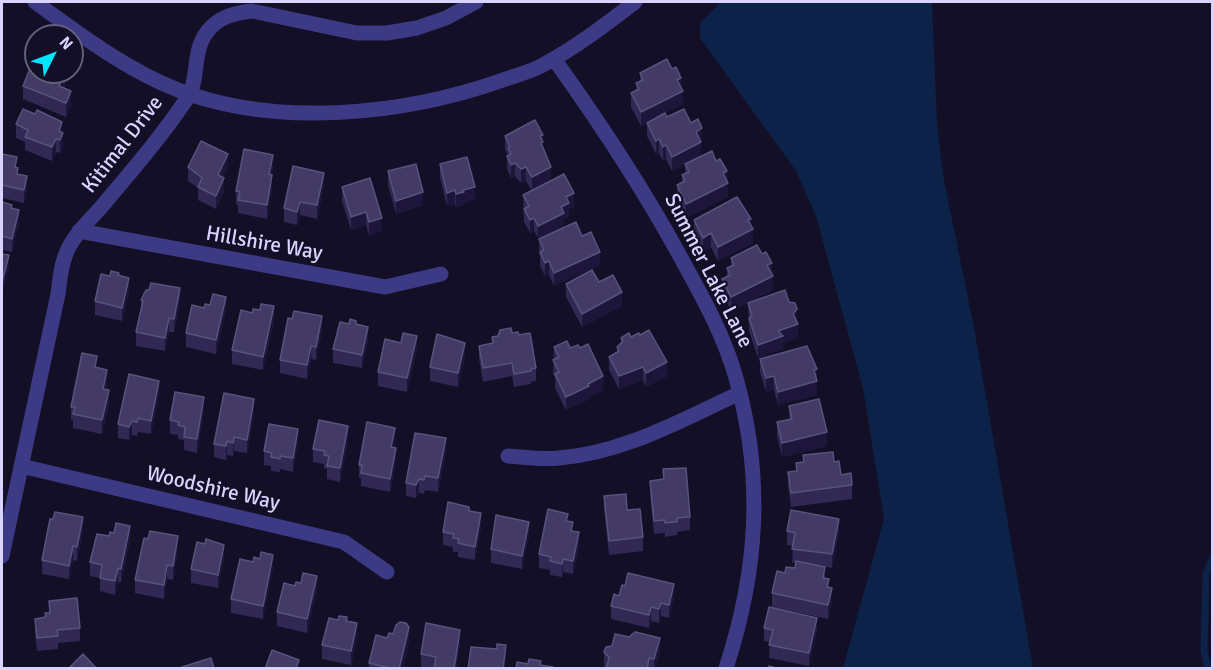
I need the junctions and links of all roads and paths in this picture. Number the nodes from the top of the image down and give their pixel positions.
1 (35, 2) edge
2 (476, 2) edge
3 (635, 2) edge
4 (554, 59) junction
5 (190, 94) junction
6 (79, 231) junction
7 (441, 274) dead end
8 (740, 393) junction
9 (508, 456) dead end
10 (21, 466) junction
11 (2, 556) edge
12 (387, 572) dead end
13 (726, 669) edge

1 - 5 street
2 - 5 street, Kitimal Drive
3 - 4 street
4 - 5 street
4 - 8 street, Summer Lake Lane
5 - 6 street, Kitimal Drive
6 - 7 street, Hillshire Way
6 - 10 street, Kitimal Drive
8 - 9 street
8 - 13 street, Summer Lake Lane
10 - 11 street, Kitimal Drive
10 - 12 street, Woodshire Way

